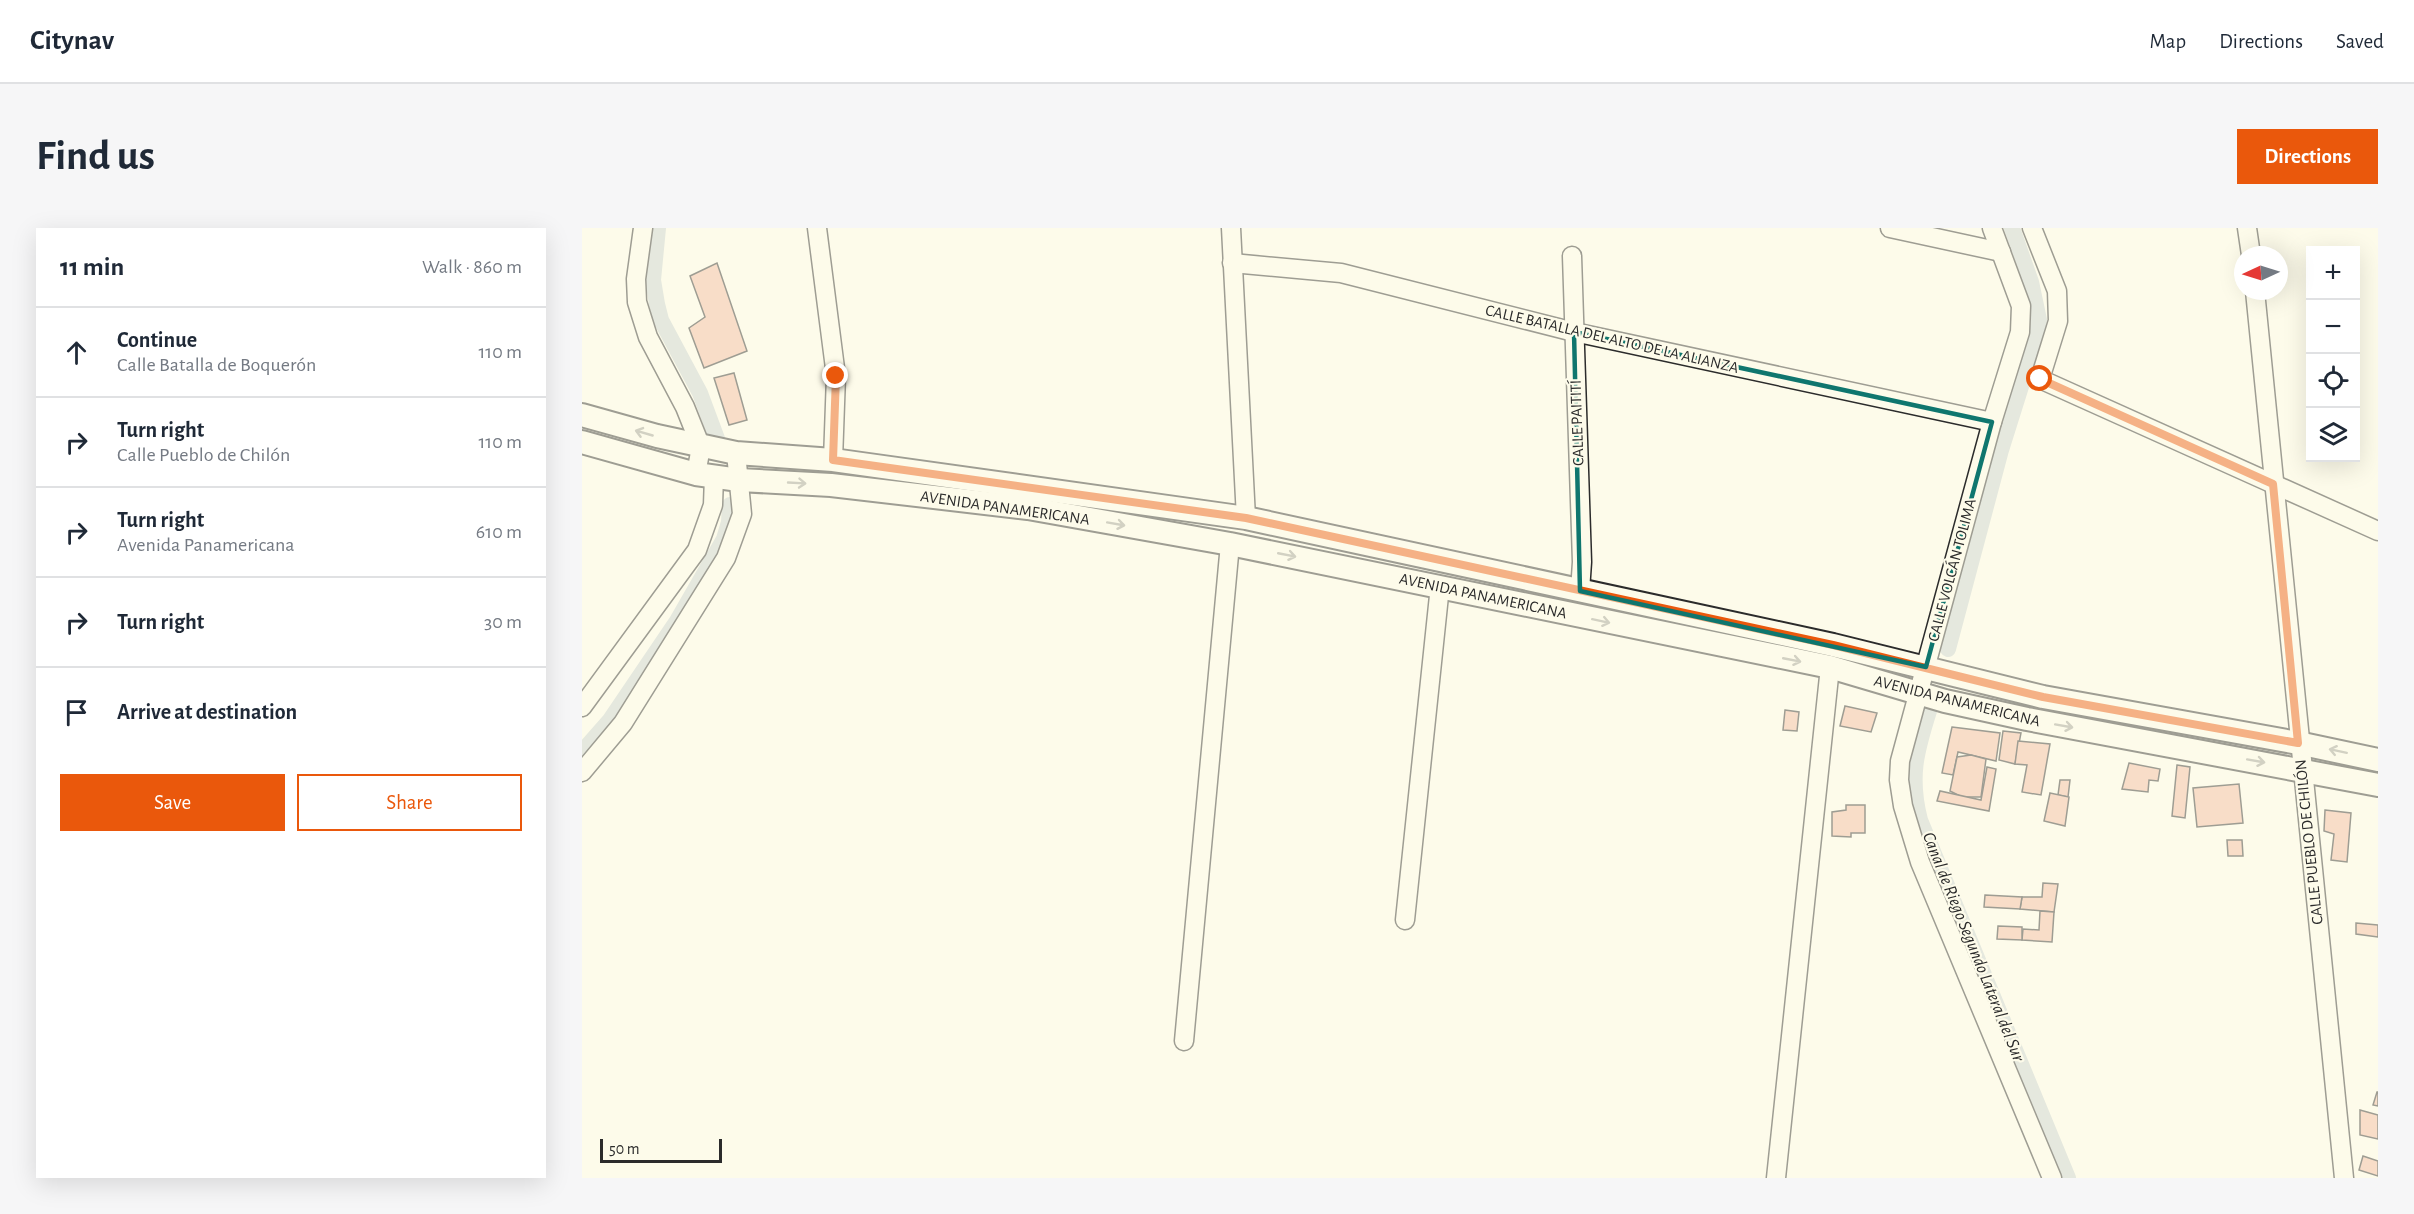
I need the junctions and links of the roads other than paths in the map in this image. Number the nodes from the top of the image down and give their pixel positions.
1 (643, 228) edge
2 (817, 228) edge
3 (1231, 228) edge
4 (1890, 228) edge
5 (1992, 228) edge
6 (2032, 228) edge
7 (2247, 228) edge
8 (2250, 246) edge
9 (2001, 252) junction
10 (1572, 256) dead end
11 (1232, 263) junction
12 (2256, 300) edge
13 (1574, 332) junction
14 (582, 415) edge
15 (1992, 422) junction
16 (582, 442) edge
17 (701, 447) junction
18 (736, 453) junction
19 (833, 460) junction
20 (705, 475) junction
21 (739, 480) junction
22 (2273, 484) junction
23 (1246, 518) junction
24 (2378, 531) edge
25 (1230, 544) junction
26 (1440, 586) junction
27 (1580, 591) junction
28 (1830, 667) junction
29 (1926, 667) junction
30 (1919, 694) junction
31 (582, 707) edge
32 (2298, 743) junction
33 (2378, 760) edge
34 (2301, 769) junction
35 (582, 771) edge
36 (2378, 784) edge
37 (1405, 921) dead end
38 (1184, 1041) dead end
39 (1776, 1178) edge
40 (2052, 1178) edge
41 (2344, 1178) edge

1 - 17 street
2 - 19 street
3 - 11 street
4 - 9 street
5 - 9 street, CALLE VOLCÁN TOLIMA
6 - 22 street
7 - 8 street
9 - 15 street, CALLE VOLCÁN TOLIMA
10 - 13 street, CALLE PAITITÍ
11 - 13 street, CALLE BATALLA DEL ALTO DE LA ALIANZA
11 - 23 street
12 - 22 street, CALLE PUEBLO DE CHILÓN
13 - 15 street, CALLE BATALLA DEL ALTO DE LA ALIANZA
13 - 27 street, CALLE PAITITÍ
17 -> 14 main road, AVENIDA PANAMERICANA
15 - 29 street, CALLE VOLCÁN TOLIMA
16 - 20 main road, AVENIDA PANAMERICANA
17 - 18 main road, AVENIDA PANAMERICANA
17 - 20 street
18 - 19 main road, AVENIDA PANAMERICANA
18 - 21 street
19 - 23 main road, AVENIDA PANAMERICANA
20 - 21 main road, AVENIDA PANAMERICANA
20 - 31 street
21 -> 25 main road, AVENIDA PANAMERICANA
21 - 35 street
22 - 24 street
22 - 32 street, CALLE PUEBLO DE CHILÓN
23 - 27 main road, AVENIDA PANAMERICANA
25 -> 26 main road, AVENIDA PANAMERICANA
25 - 38 street
26 -> 28 main road, AVENIDA PANAMERICANA
26 - 37 street
27 - 29 main road, AVENIDA PANAMERICANA
28 - 30 main road, AVENIDA PANAMERICANA
28 - 39 street
29 - 30 street, CALLE VOLCÁN TOLIMA
29 - 32 main road, AVENIDA PANAMERICANA
30 -> 34 main road, AVENIDA PANAMERICANA
30 - 40 street, CALLE VOLCÁN TOLIMA
33 -> 32 main road, AVENIDA PANAMERICANA
32 - 34 street, CALLE PUEBLO DE CHILÓN
34 - 36 main road, AVENIDA PANAMERICANA
34 - 41 street, CALLE PUEBLO DE CHILÓN

